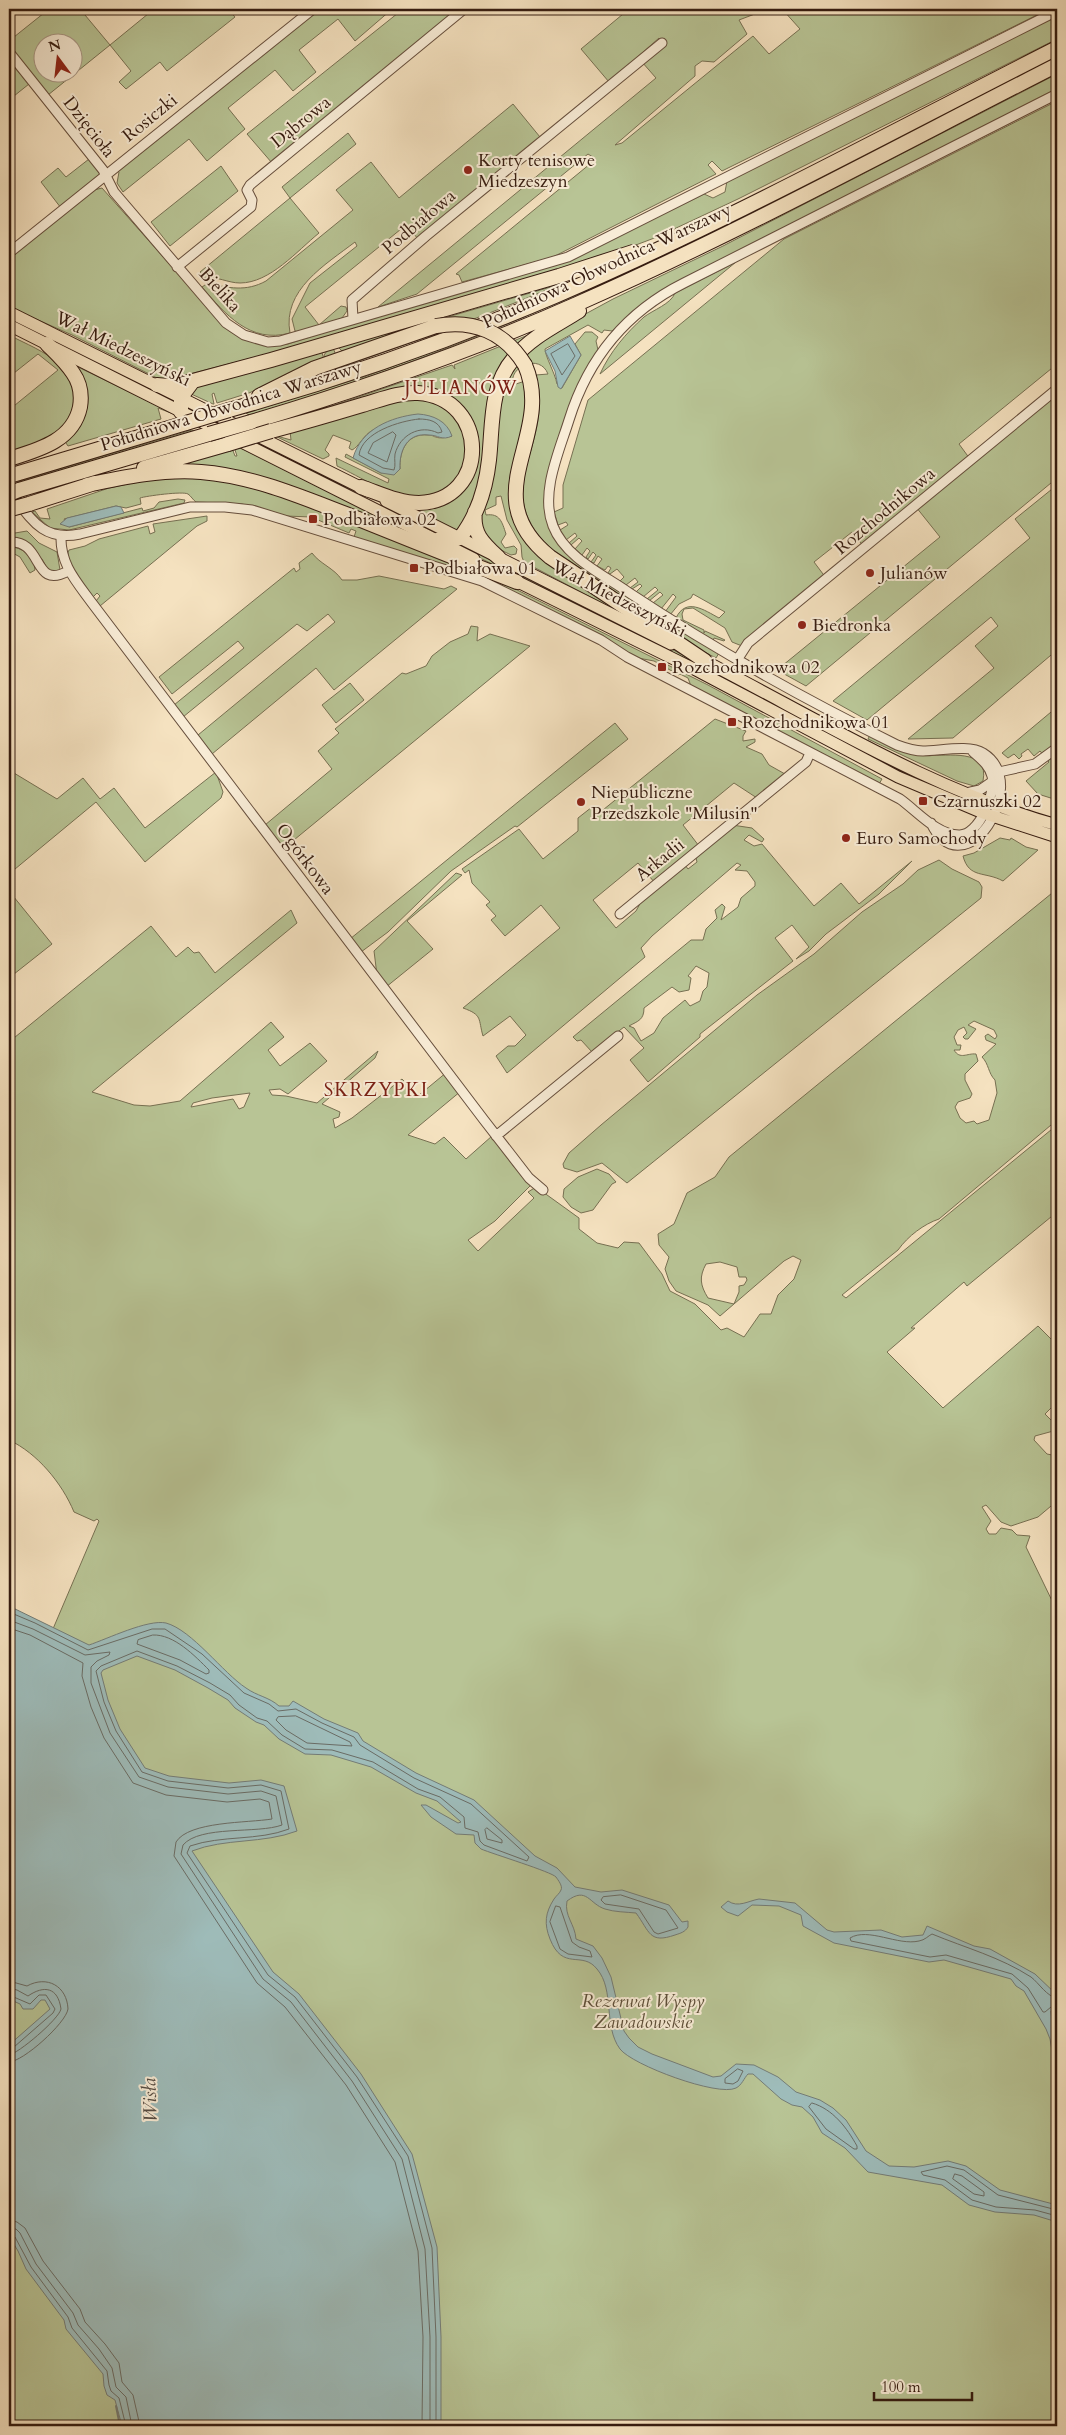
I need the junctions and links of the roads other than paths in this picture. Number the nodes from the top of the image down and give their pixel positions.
1 (313, 9) edge
2 (464, 9) edge
3 (1057, 11) edge
4 (662, 43) dead end
5 (1057, 48) edge
6 (9, 52) edge
7 (1057, 65) edge
8 (1057, 94) edge
9 (105, 175) junction
10 (684, 237) junction
11 (9, 253) edge
12 (177, 267) junction
13 (620, 284) junction
14 (9, 312) edge
15 (353, 320) junction
16 (9, 325) edge
17 (47, 344) junction
18 (192, 381) junction
19 (157, 385) junction
20 (1057, 389) edge
21 (181, 397) junction
22 (229, 410) junction
23 (184, 417) junction
24 (9, 459) edge
25 (9, 476) edge
26 (87, 485) junction
27 (361, 487) junction
28 (12, 491) edge
29 (10, 510) edge
30 (476, 511) junction
31 (61, 536) junction
32 (460, 538) junction
33 (437, 540) junction
34 (9, 542) edge
35 (499, 558) junction
36 (68, 571) junction
37 (517, 582) junction
38 (737, 660) junction
39 (705, 661) junction
40 (1057, 748) edge
41 (970, 750) junction
42 (810, 752) junction
43 (999, 772) junction
44 (993, 781) junction
45 (964, 793) junction
46 (990, 809) junction
47 (1057, 825) edge
48 (1057, 837) edge
49 (620, 914) dead end
50 (618, 1036) dead end
51 (496, 1136) junction
52 (543, 1190) dead end

1 - 9 street, Rosiczki
2 - 12 street, Dąbrowa
3 - 15 street, Bielika
4 - 15 street, Podbiałowa
5 - 10 highway, Południowa Obwodnica Warszawy
6 - 9 street, Dzięcioła
7 - 13 highway, Południowa Obwodnica Warszawy
8 - 38 street
9 - 11 street, Rosiczki
9 - 12 street, Bielika
10 - 18 highway
10 - 22 highway, Południowa Obwodnica Warszawy
12 - 15 street, Bielika
13 - 28 highway, Południowa Obwodnica Warszawy, bridge
13 - 30 highway
14 - 19 main road, Wał Miedzeszyński
16 - 17 main road, Wał Miedzeszyński
17 - 23 main road, Wał Miedzeszyński
17 - 24 highway
18 - 19 highway
18 - 21 highway
19 - 21 main road, Wał Miedzeszyński
20 - 38 street, Rozchodnikowa
21 - 23 highway
21 - 27 main road, Wał Miedzeszyński
22 - 23 highway, Południowa Obwodnica Warszawy, bridge
22 - 39 highway, bridge
23 - 25 highway, Południowa Obwodnica Warszawy
23 - 33 main road, Wał Miedzeszyński
26 - 27 highway, bridge
26 - 29 highway, bridge
26 - 37 highway
27 - 32 main road, Wał Miedzeszyński
28 - 31 street
30 - 32 highway
30 - 35 highway
31 - 36 street, Ogórkowa
31 - 42 street
32 - 33 highway
32 - 35 main road, Wał Miedzeszyński
33 - 37 main road, Wał Miedzeszyński
34 - 36 street
35 - 39 main road, Wał Miedzeszyński
36 - 51 street, Ogórkowa
37 - 46 main road, Wał Miedzeszyński
38 - 41 street
39 - 45 main road, Wał Miedzeszyński
40 - 43 street
41 - 43 street
41 - 44 street
42 - 46 street
42 - 49 street, Arkadii
43 - 46 street
44 - 45 street
44 - 46 street
45 - 46 main road, Wał Miedzeszyński
46 - 47 main road, Wał Miedzeszyński
46 - 48 main road, Wał Miedzeszyński
50 - 51 street
51 - 52 street, Ogórkowa

